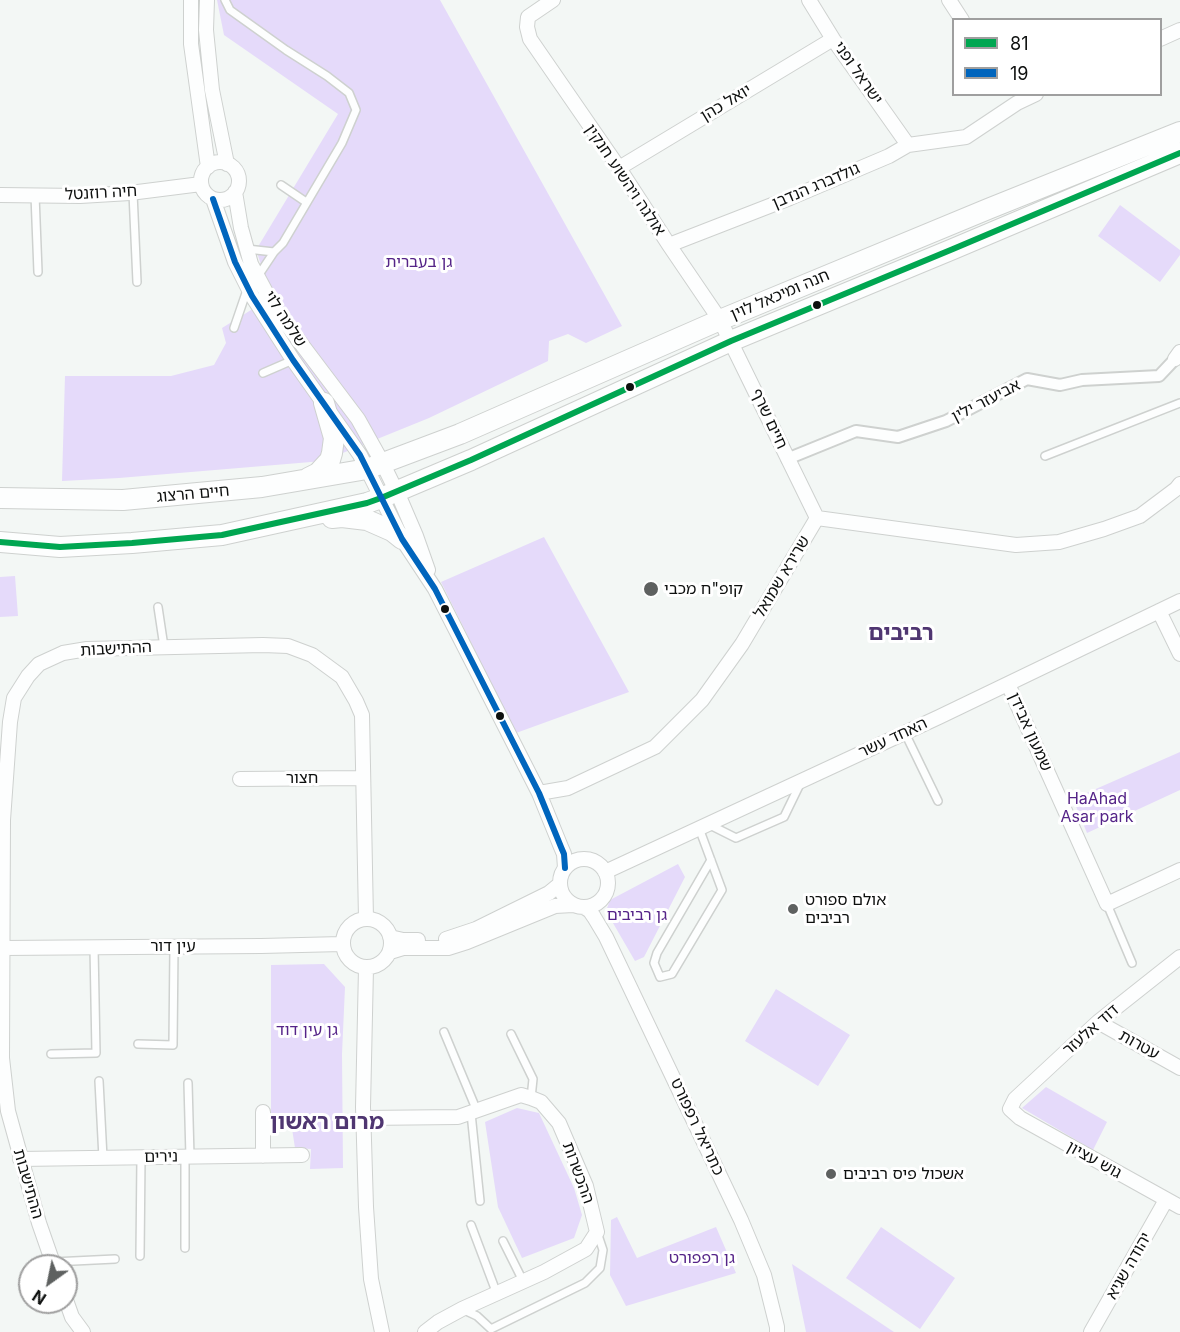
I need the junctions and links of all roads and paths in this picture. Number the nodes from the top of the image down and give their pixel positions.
1 (191, 0) edge
2 (207, 0) edge
3 (225, 0) edge
4 (554, 0) edge
5 (809, 0) edge
6 (949, 0) edge
7 (961, 18) edge
8 (1180, 30) edge
9 (833, 39) junction
10 (1162, 39) edge
11 (1014, 99) edge
12 (1180, 132) edge
13 (908, 145) junction
14 (1180, 153) edge
15 (226, 164) junction
16 (208, 167) junction
17 (619, 168) junction
18 (201, 184) junction
19 (281, 185) dead end
20 (235, 192) junction
21 (133, 193) junction
22 (0, 195) edge
23 (35, 195) junction
24 (213, 199) junction
25 (306, 202) junction
26 (669, 245) junction
27 (246, 249) junction
28 (274, 252) junction
29 (38, 272) dead end
30 (258, 276) junction
31 (137, 282) dead end
32 (248, 287) junction
33 (720, 320) junction
34 (234, 328) dead end
35 (731, 341) junction
36 (1178, 356) edge
37 (293, 360) junction
38 (263, 373) dead end
39 (324, 403) junction
40 (1180, 403) edge
41 (1046, 456) dead end
42 (788, 459) junction
43 (374, 466) junction
44 (301, 481) junction
45 (1180, 484) edge
46 (388, 495) junction
47 (0, 498) edge
48 (817, 518) junction
49 (270, 524) junction
50 (402, 539) junction
51 (0, 542) edge
52 (60, 547) junction
53 (0, 552) edge
54 (435, 589) junction
55 (1180, 601) edge
56 (158, 607) dead end
57 (1159, 611) junction
58 (164, 647) junction
59 (1180, 654) edge
60 (1008, 684) junction
61 (905, 733) junction
62 (363, 778) junction
63 (240, 779) dead end
64 (802, 780) junction
65 (539, 793) junction
66 (938, 801) dead end
67 (703, 826) junction
68 (554, 830) junction
69 (579, 859) junction
70 (711, 860) junction
71 (565, 868) junction
72 (1180, 870) edge
73 (605, 872) junction
74 (560, 884) junction
75 (598, 902) junction
76 (1107, 904) junction
77 (578, 906) junction
78 (366, 919) junction
79 (601, 927) junction
80 (390, 937) junction
81 (342, 944) junction
82 (174, 946) junction
83 (94, 947) junction
84 (3, 948) junction
85 (390, 952) junction
86 (1179, 957) edge
87 (1132, 963) dead end
88 (366, 968) junction
89 (1098, 1022) junction
90 (444, 1032) dead end
91 (511, 1034) dead end
92 (138, 1044) dead end
93 (51, 1054) dead end
94 (1180, 1068) edge
95 (99, 1081) dead end
96 (188, 1083) dead end
97 (531, 1098) junction
98 (1010, 1109) joint
99 (263, 1112) dead end
100 (474, 1112) junction
101 (364, 1118) junction
102 (263, 1155) junction
103 (302, 1155) dead end
104 (141, 1157) junction
105 (188, 1157) junction
106 (103, 1158) junction
107 (20, 1159) junction
108 (1166, 1200) junction
109 (480, 1201) dead end
110 (1180, 1207) edge
111 (471, 1226) dead end
112 (597, 1232) junction
113 (503, 1241) dead end
114 (185, 1248) dead end
115 (50, 1254) edge
116 (140, 1256) dead end
117 (115, 1259) dead end
118 (78, 1262) edge
119 (523, 1281) junction
120 (496, 1294) junction
121 (462, 1309) junction
122 (71, 1314) edge
123 (489, 1330) edge
124 (83, 1332) edge
125 (382, 1332) edge
126 (388, 1332) edge
127 (394, 1332) edge
128 (425, 1332) edge
129 (777, 1332) edge
130 (1091, 1332) edge

1 - 16 street
2 - 15 street
3 - 25 lane
4 - 17 street, אולגה ויהשוע חנקין
5 - 9 street, ישראל ופני
6 - 7 street
8 - 10 street
9 - 13 street, ישראל ופני
9 - 17 street, יואל כהן
11 - 13 street, גולדברג הנדבן
12 - 33 main road, חנה ומיכאל לוין
13 - 26 street, גולדברג הנדבן
14 - 35 main road, חנה ומיכאל לוין
15 - 16 street
15 - 20 street
16 - 18 street
17 - 26 street, אולגה ויהשוע חנקין
18 - 21 street, חיה רוזנטל
18 - 24 street
19 - 25 lane
20 - 24 street
20 - 27 street, שלמה לוי
21 - 23 street, חיה רוזנטל
21 - 31 lane
22 - 23 street, חיה רוזנטל
23 - 29 lane
24 - 32 street, שלמה לוי
25 - 28 lane
26 - 33 street, אולגה ויהשוע חנקין
27 - 28 lane
27 - 30 street, שלמה לוי
28 - 30 lane
30 - 43 street, שלמה לוי
32 - 34 lane
32 - 37 street, שלמה לוי
33 - 35 street, חיים שרף
33 - 43 main road, חנה ומיכאל לוין
35 - 42 street, חיים שרף
35 - 46 main road, חנה ומיכאל לוין
36 - 42 street, אביעזר ילין
37 - 38 lane
37 - 39 street, שלמה לוי
39 - 43 street, שלמה לוי
39 - 44 main road
40 - 41 lane
42 - 48 street, חיים שרף
43 - 44 main road, חיים הרצוג
43 - 46 street
44 - 47 main road, חיים הרצוג
45 - 48 street, שרירא שמואל
46 - 49 main road
46 - 50 street
46 - 54 street
48 - 65 street, שרירא שמואל
49 - 50 main road
49 - 52 main road
50 - 54 street
51 - 52 main road
52 - 53 main road
54 - 65 street
55 - 57 street, האחד עשר
56 - 58 lane
57 - 59 street
57 - 60 street, האחד עשר
58 - 62 street, ההתישבות
58 - 84 street, ההתישבות
60 - 61 street, האחד עשר
60 - 76 street, שמעון אבידן
61 - 64 street, האחד עשר
61 - 66 lane
62 - 63 street, חצור
62 - 78 street, ההתישבות
64 - 67 street, האחד עשר
64 - 67 lane
65 - 68 street
67 - 70 lane
67 - 73 street, האחד עשר
68 - 69 street
68 - 71 street
69 - 71 street
69 - 73 street
70 - 70 lane
71 - 74 street
72 - 76 street
73 - 75 street
74 - 77 street
74 - 80 street
75 - 77 street
75 - 79 street, כתריאל רפפורט
76 - 87 lane
77 - 79 street, כתריאל רפפורט
77 - 85 street
78 - 80 street
78 - 81 street
79 - 129 street, כתריאל רפפורט
80 - 85 street
81 - 82 street, עין דור
81 - 88 street
82 - 83 street, עין דור
82 - 92 lane
83 - 84 street, עין דור
83 - 93 lane
84 - 107 street, ההתישבות
85 - 88 street
86 - 89 street, דוד אלעזר
88 - 101 street
89 - 94 street, עטרות
89 - 98 street, דוד אלעזר
90 - 100 lane
91 - 97 lane
95 - 106 lane
96 - 105 lane
97 - 100 street
97 - 112 street, ההכשרות
98 - 108 street, גוש עציון
99 - 102 street
100 - 101 street
100 - 109 lane
101 - 125 street
102 - 103 street, נירים
102 - 105 street, נירים
104 - 105 street, נירים
104 - 106 street, נירים
104 - 116 lane
105 - 114 lane
106 - 107 street, נירים
107 - 115 street, ההתישבות
108 - 110 street, גוש עציון
108 - 130 street, יהודה שגיא
111 - 120 lane
112 - 119 street
112 - 123 lane
113 - 119 lane
117 - 118 lane
119 - 120 street
120 - 121 street
121 - 123 lane
121 - 128 street
122 - 124 street
126 - 127 street

